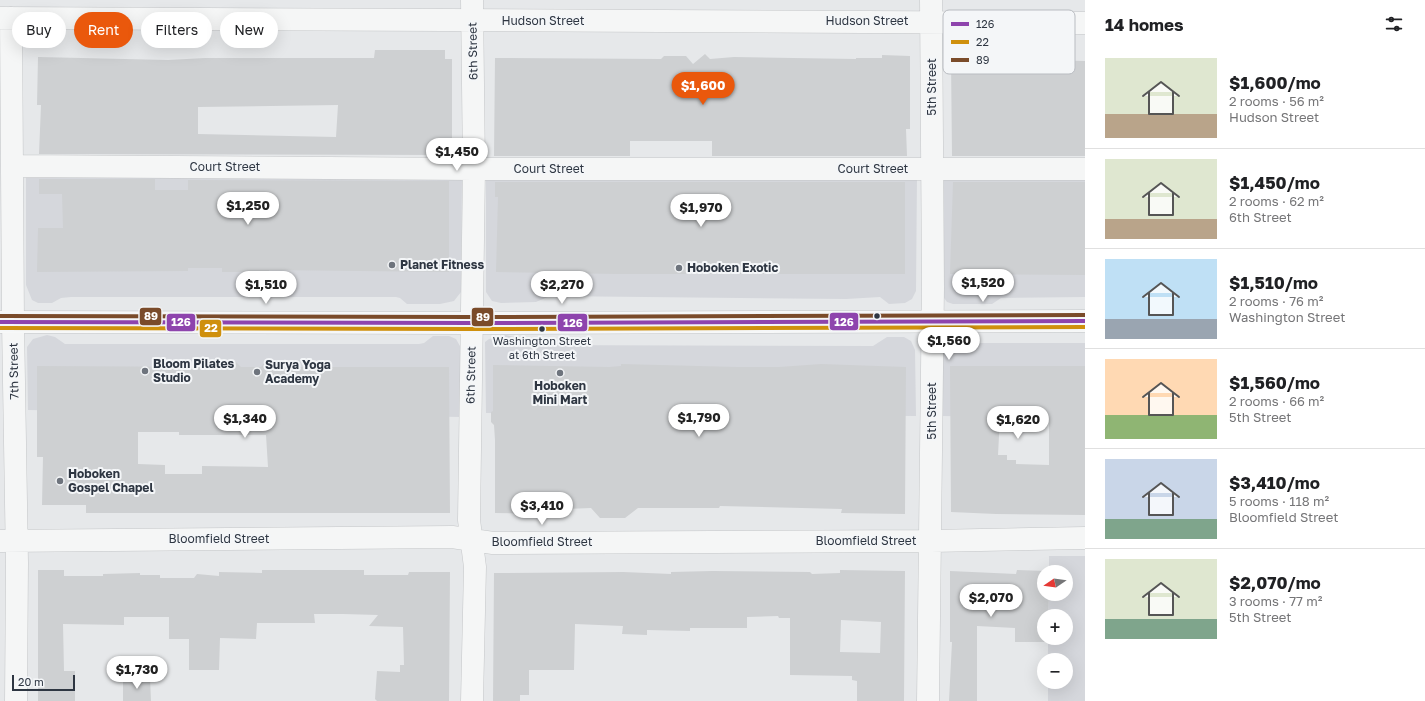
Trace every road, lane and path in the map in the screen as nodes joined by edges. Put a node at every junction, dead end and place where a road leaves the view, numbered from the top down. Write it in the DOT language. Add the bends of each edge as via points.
graph roads {
  1 [pos="931,0"];
  2 [pos="472,10"];
  3 [pos="6,18"];
  4 [pos="932,21"];
  5 [pos="943,21"];
  6 [pos="1075,23"];
  7 [pos="1085,23"];
  8 [pos="12,166"];
  9 [pos="474,169"];
  10 [pos="932,169"];
  11 [pos="1085,169"];
  12 [pos="933,320"];
  13 [pos="1085,320"];
  14 [pos="6,322"];
  15 [pos="472,323"];
  16 [pos="1085,538"];
  17 [pos="472,540"];
  18 [pos="8,541"];
  19 [pos="931,541"];
  20 [pos="16,701"];
  21 [pos="472,701"];
  22 [pos="928,701"];
  1 -- 4 [label="street, 5th Street"];
  2 -- 3 [label="street, Hudson Street"];
  2 -- 4 [label="street, Hudson Street"];
  2 -- 9 [label="street, 6th Street"];
  3 -- 8 [label="street, 7th Street"];
  4 -- 5 [label="street, Hudson Street"];
  4 -- 10 [label="street, 5th Street"];
  6 -- 7 [label="street, Hudson Street"];
  8 -- 9 [label="street, Court Street"];
  8 -- 14 [label="street, 7th Street"];
  9 -- 10 [label="street, Court Street"];
  9 -- 15 [label="street, 6th Street"];
  10 -- 11 [label="street, Court Street"];
  10 -- 12 [label="street, 5th Street"];
  12 -- 13 [label="main road"];
  12 -- 15 [label="main road"];
  12 -- 19 [label="street, 5th Street"];
  14 -- 15 [label="main road"];
  14 -- 18 [label="street, 7th Street"];
  15 -- 17 [label="street, 6th Street" via="469,520"];
  16 -- 19 [label="street, Bloomfield Street"];
  17 -- 18 [label="street, Bloomfield Street" via="444,537"];
  17 -- 19 [label="street, Bloomfield Street" via="493,543"];
  17 -- 21 [label="street, 6th Street" via="475,567"];
  18 -- 20 [label="street, 7th Street"];
  19 -- 22 [label="street, 5th Street"];
}
